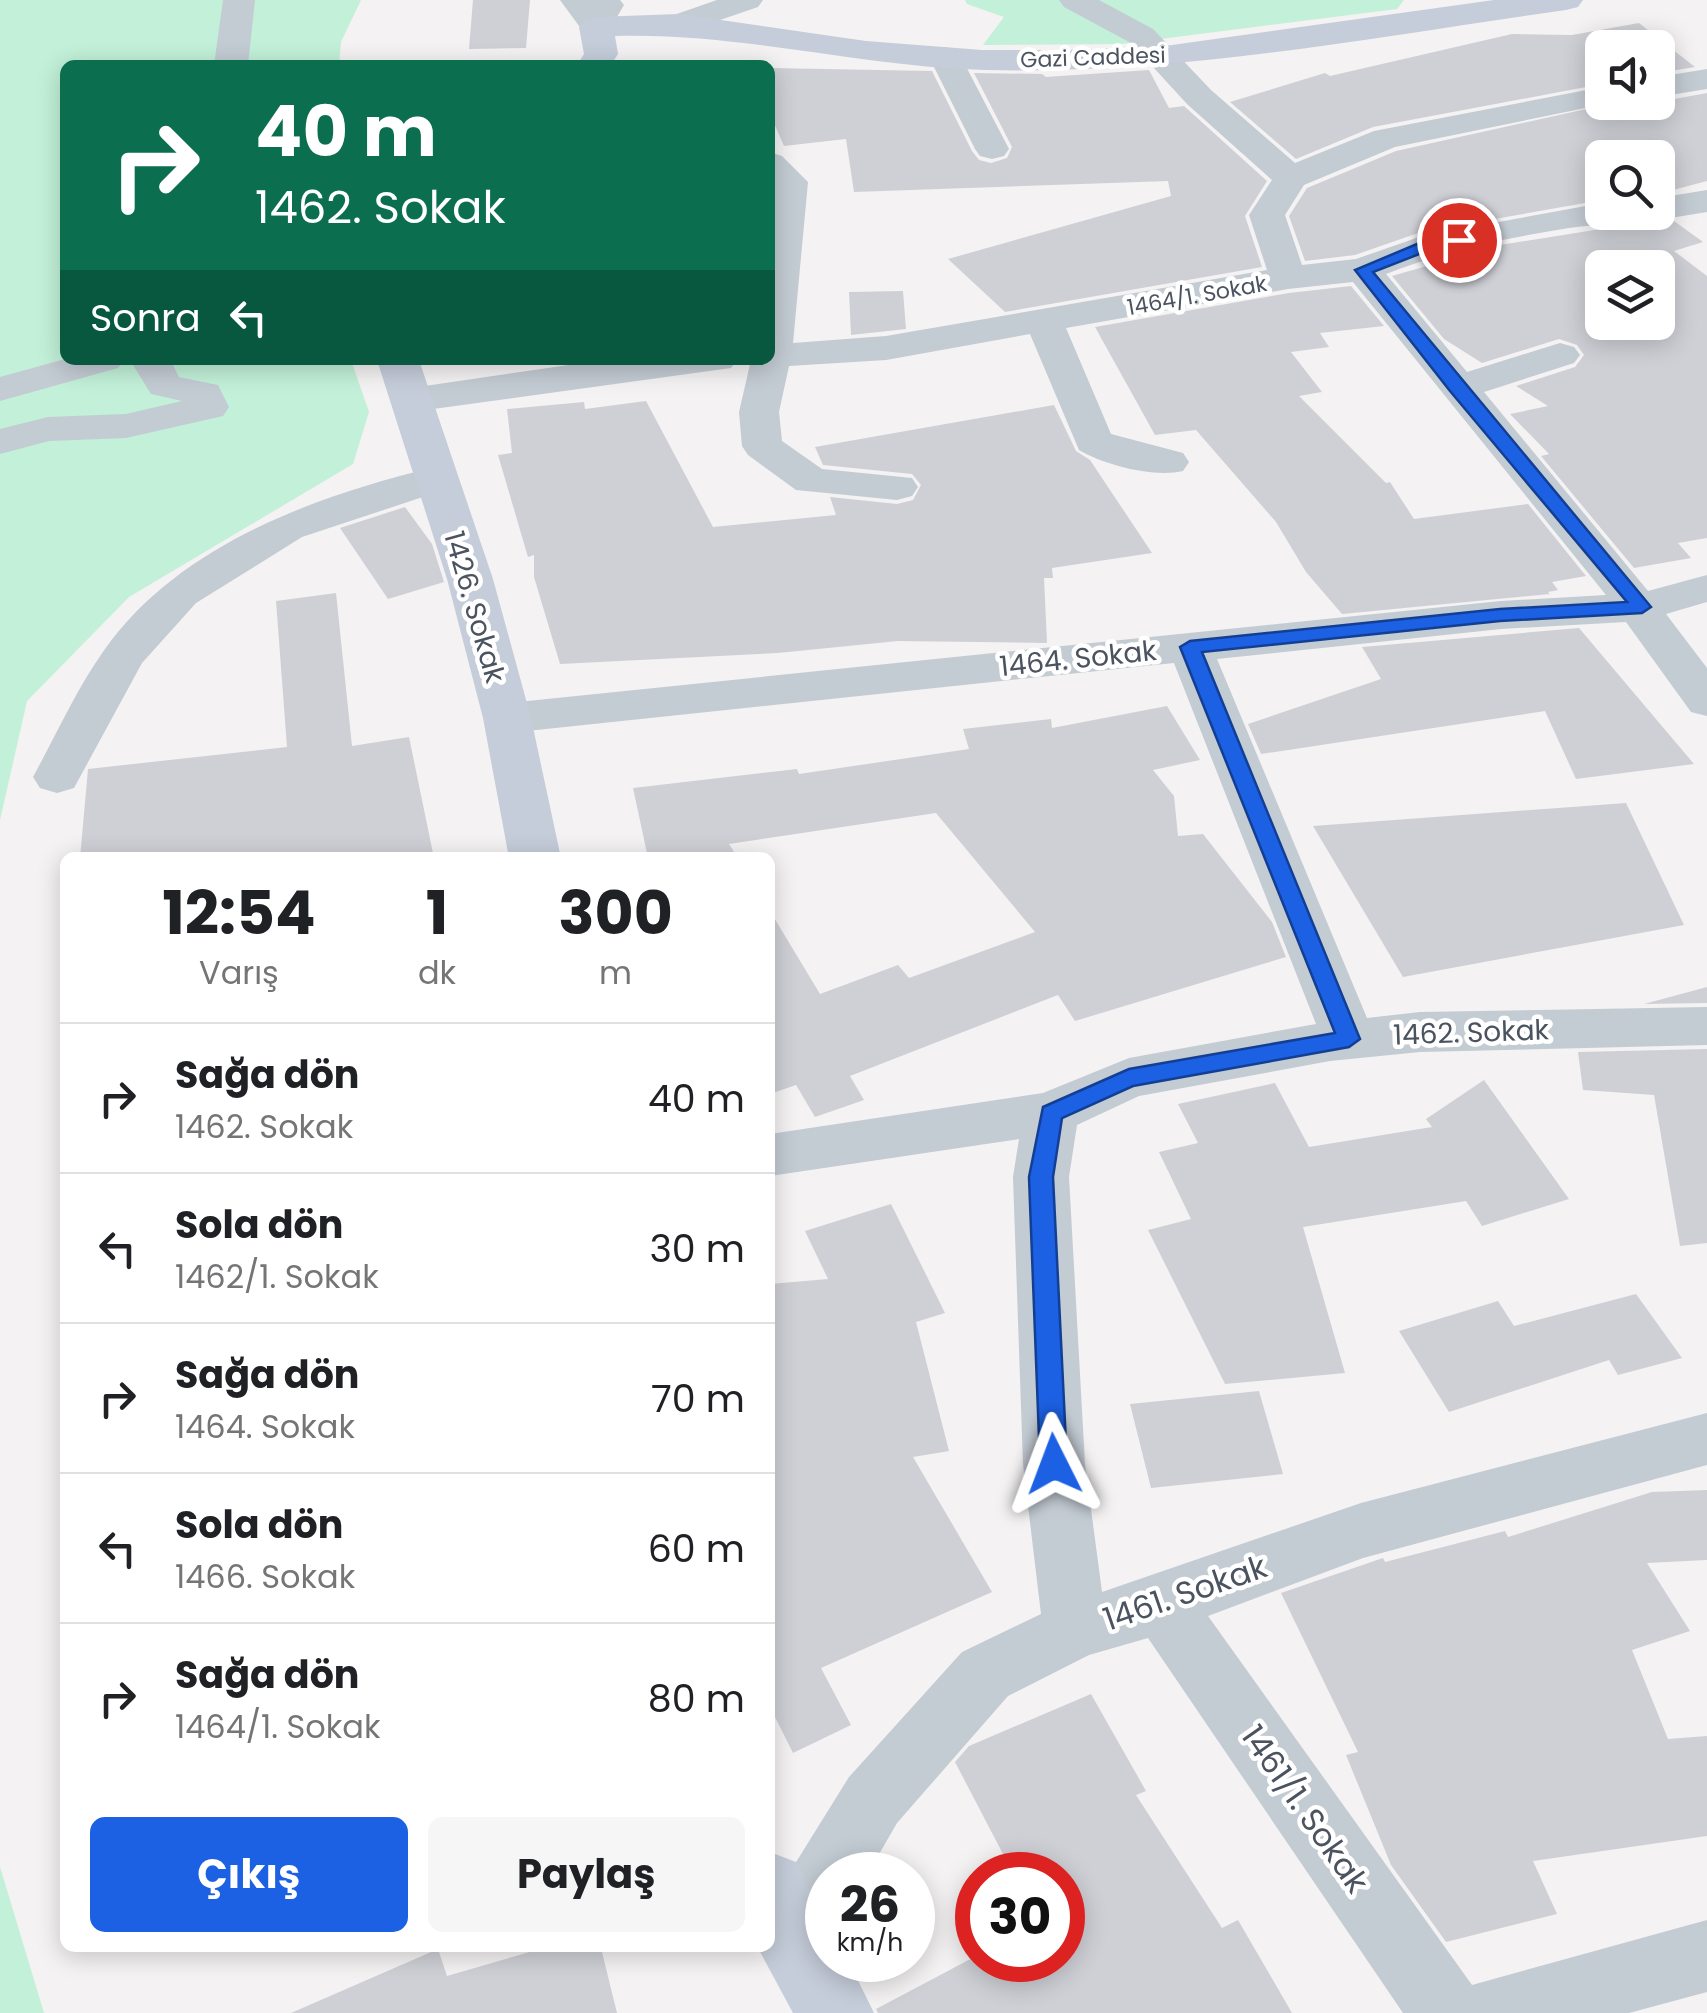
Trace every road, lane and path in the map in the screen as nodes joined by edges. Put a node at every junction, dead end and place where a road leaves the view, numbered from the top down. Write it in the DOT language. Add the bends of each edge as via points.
graph roads {
  1 [pos="239,0"];
  2 [pos="747,0"];
  3 [pos="1075,0"];
  4 [pos="1566,0"];
  5 [pos="592,9"];
  6 [pos="679,24"];
  7 [pos="1165,56"];
  8 [pos="945,57"];
  9 [pos="232,60"];
  10 [pos="597,60"];
  11 [pos="1707,79"];
  12 [pos="1675,84"];
  13 [pos="1585,99"];
  14 [pos="992,148"];
  15 [pos="775,167"];
  16 [pos="1291,178"];
  17 [pos="1707,201"];
  18 [pos="1675,206"];
  19 [pos="1585,215"];
  20 [pos="1363,270"];
  21 [pos="1288,278"];
  22 [pos="775,319"];
  23 [pos="1044,322"];
  24 [pos="1560,355"];
  25 [pos="775,356"];
  26 [pos="86,365"];
  27 [pos="154,365"];
  28 [pos="650,365"];
  29 [pos="769,365"];
  30 [pos="405,380"];
  31 [pos="1456,388"];
  32 [pos="0,389"];
  33 [pos="0,442"];
  34 [pos="1168,462"];
  35 [pos="435,479"];
  36 [pos="897,487"];
  37 [pos="1707,588"];
  38 [pos="1642,607"];
  39 [pos="1190,647"];
  40 [pos="1707,701"];
  41 [pos="507,718"];
  42 [pos="57,778"];
  43 [pos="534,852"];
  44 [pos="1707,1026"];
  45 [pos="1349,1039"];
  46 [pos="1051,1113"];
  47 [pos="775,1154"];
  48 [pos="1707,1438"];
  49 [pos="1162,1604"];
  50 [pos="1075,1630"];
  51 [pos="780,1912"];
  52 [pos="1707,1956"];
  53 [pos="836,2013"];
  54 [pos="1447,2013"];
  55 [pos="1493,2013"];
  1 -- 9 [label="street"];
  2 -- 6 [label="street, Gazi Caddesi"];
  3 -- 7 [label="street" via="1118,20"];
  4 -- 7 [label="street, Gazi Caddesi"];
  5 -- 6 [label="street, Gazi Caddesi"];
  5 -- 10 [label="street"];
  6 -- 8 [label="street, Gazi Caddesi"];
  7 -- 8 [label="street, Gazi Caddesi"];
  7 -- 16 [label="street" via="1200,97"];
  8 -- 14 [label="street"];
  11 -- 12 [label="street"];
  13 -- 16 [label="street" via="1386,138"];
  15 -- 22 [label="street" via="790,182"];
  16 -- 21 [label="street" via="1267,215"];
  17 -- 18 [label="street"];
  19 -- 20 [label="street, 1464/1. Sokak" via="1422,247"];
  20 -- 21 [label="street, 1464/1. Sokak"];
  20 -- 31 [label="street"];
  21 -- 23 [label="street, 1464/1. Sokak"];
  23 -- 25 [label="street, 1464/1. Sokak" via="886,348"];
  23 -- 34 [label="street" via="1093,441"];
  24 -- 31 [label="street"];
  26 -- 32 [label="street"];
  27 -- 33 [label="street" via="165,386 204,393 209,407 126,426 48,429"];
  28 -- 30 [label="street"];
  29 -- 36 [label="street" via="759,412 762,446 811,481"];
  30 -- 35 [label="street, 1426. Sokak"];
  31 -- 38 [label="street"];
  35 -- 41 [label="street, 1426. Sokak"];
  35 -- 42 [label="street" via="287,528 180,593 123,656"];
  37 -- 38 [label="street, 1464. Sokak"];
  38 -- 39 [label="street, 1464. Sokak"];
  38 -- 40 [label="street"];
  39 -- 41 [label="street, 1464. Sokak"];
  39 -- 45 [label="street"];
  41 -- 43 [label="street, 1426. Sokak"];
  44 -- 45 [label="street, 1462. Sokak"];
  45 -- 46 [label="street, 1462. Sokak" via="1129,1078"];
  46 -- 47 [label="street, 1462. Sokak"];
  46 -- 50 [label="street" via="1041,1177 1054,1464"];
  48 -- 49 [label="street, 1461. Sokak" via="1361,1531"];
  49 -- 50 [label="street, 1461. Sokak"];
  49 -- 54 [label="street, 1461/1. Sokak"];
  50 -- 51 [label="street, 1461. Sokak" via="986,1674"];
  51 -- 53 [label="street"];
  52 -- 55 [label="street"];
}
